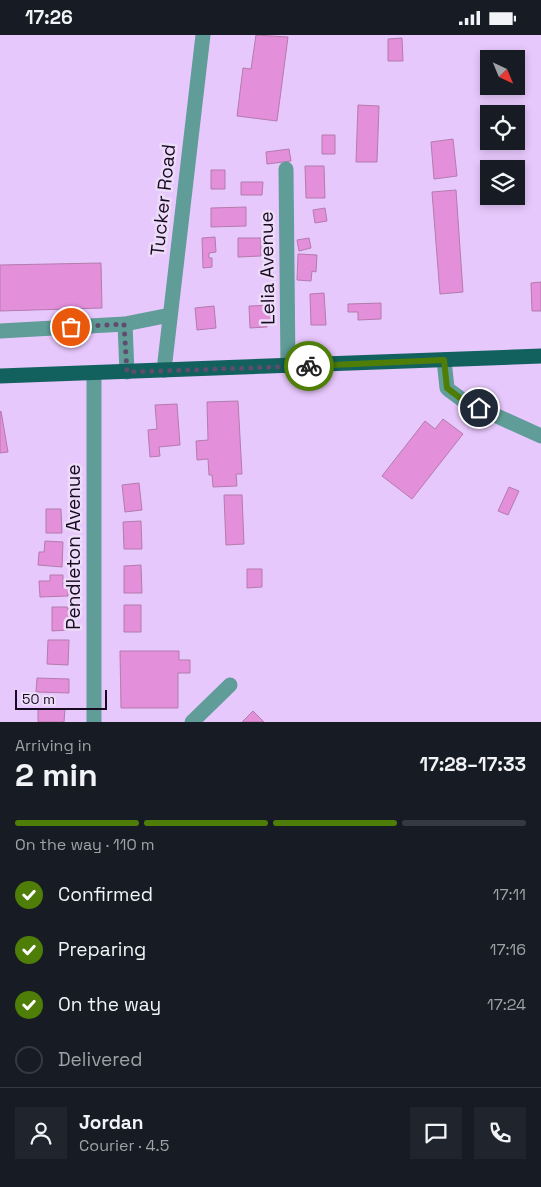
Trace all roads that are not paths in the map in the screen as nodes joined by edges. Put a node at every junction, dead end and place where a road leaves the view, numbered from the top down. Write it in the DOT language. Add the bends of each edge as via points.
graph roads {
  1 [pos="203,35"];
  2 [pos="286,169"];
  3 [pos="170,315"];
  4 [pos="124,324"];
  5 [pos="0,331"];
  6 [pos="541,356"];
  7 [pos="444,360"];
  8 [pos="288,367"];
  9 [pos="164,371"];
  10 [pos="127,372"];
  11 [pos="94,373"];
  12 [pos="0,376"];
  13 [pos="541,436"];
  14 [pos="230,685"];
  15 [pos="94,722"];
  16 [pos="192,722"];
  1 -- 3 [label="street, Tucker Road"];
  2 -- 8 [label="street, Lelia Avenue"];
  3 -- 4 [label="street"];
  3 -- 9 [label="street, Tucker Road"];
  4 -- 5 [label="street"];
  4 -- 10 [label="street"];
  6 -- 7 [label="main road"];
  7 -- 8 [label="main road"];
  7 -- 13 [label="street" via="449,390 464,401"];
  8 -- 9 [label="main road"];
  9 -- 10 [label="main road"];
  10 -- 11 [label="main road"];
  11 -- 12 [label="main road"];
  11 -- 15 [label="street, Pendleton Avenue"];
  14 -- 16 [label="street"];
}
